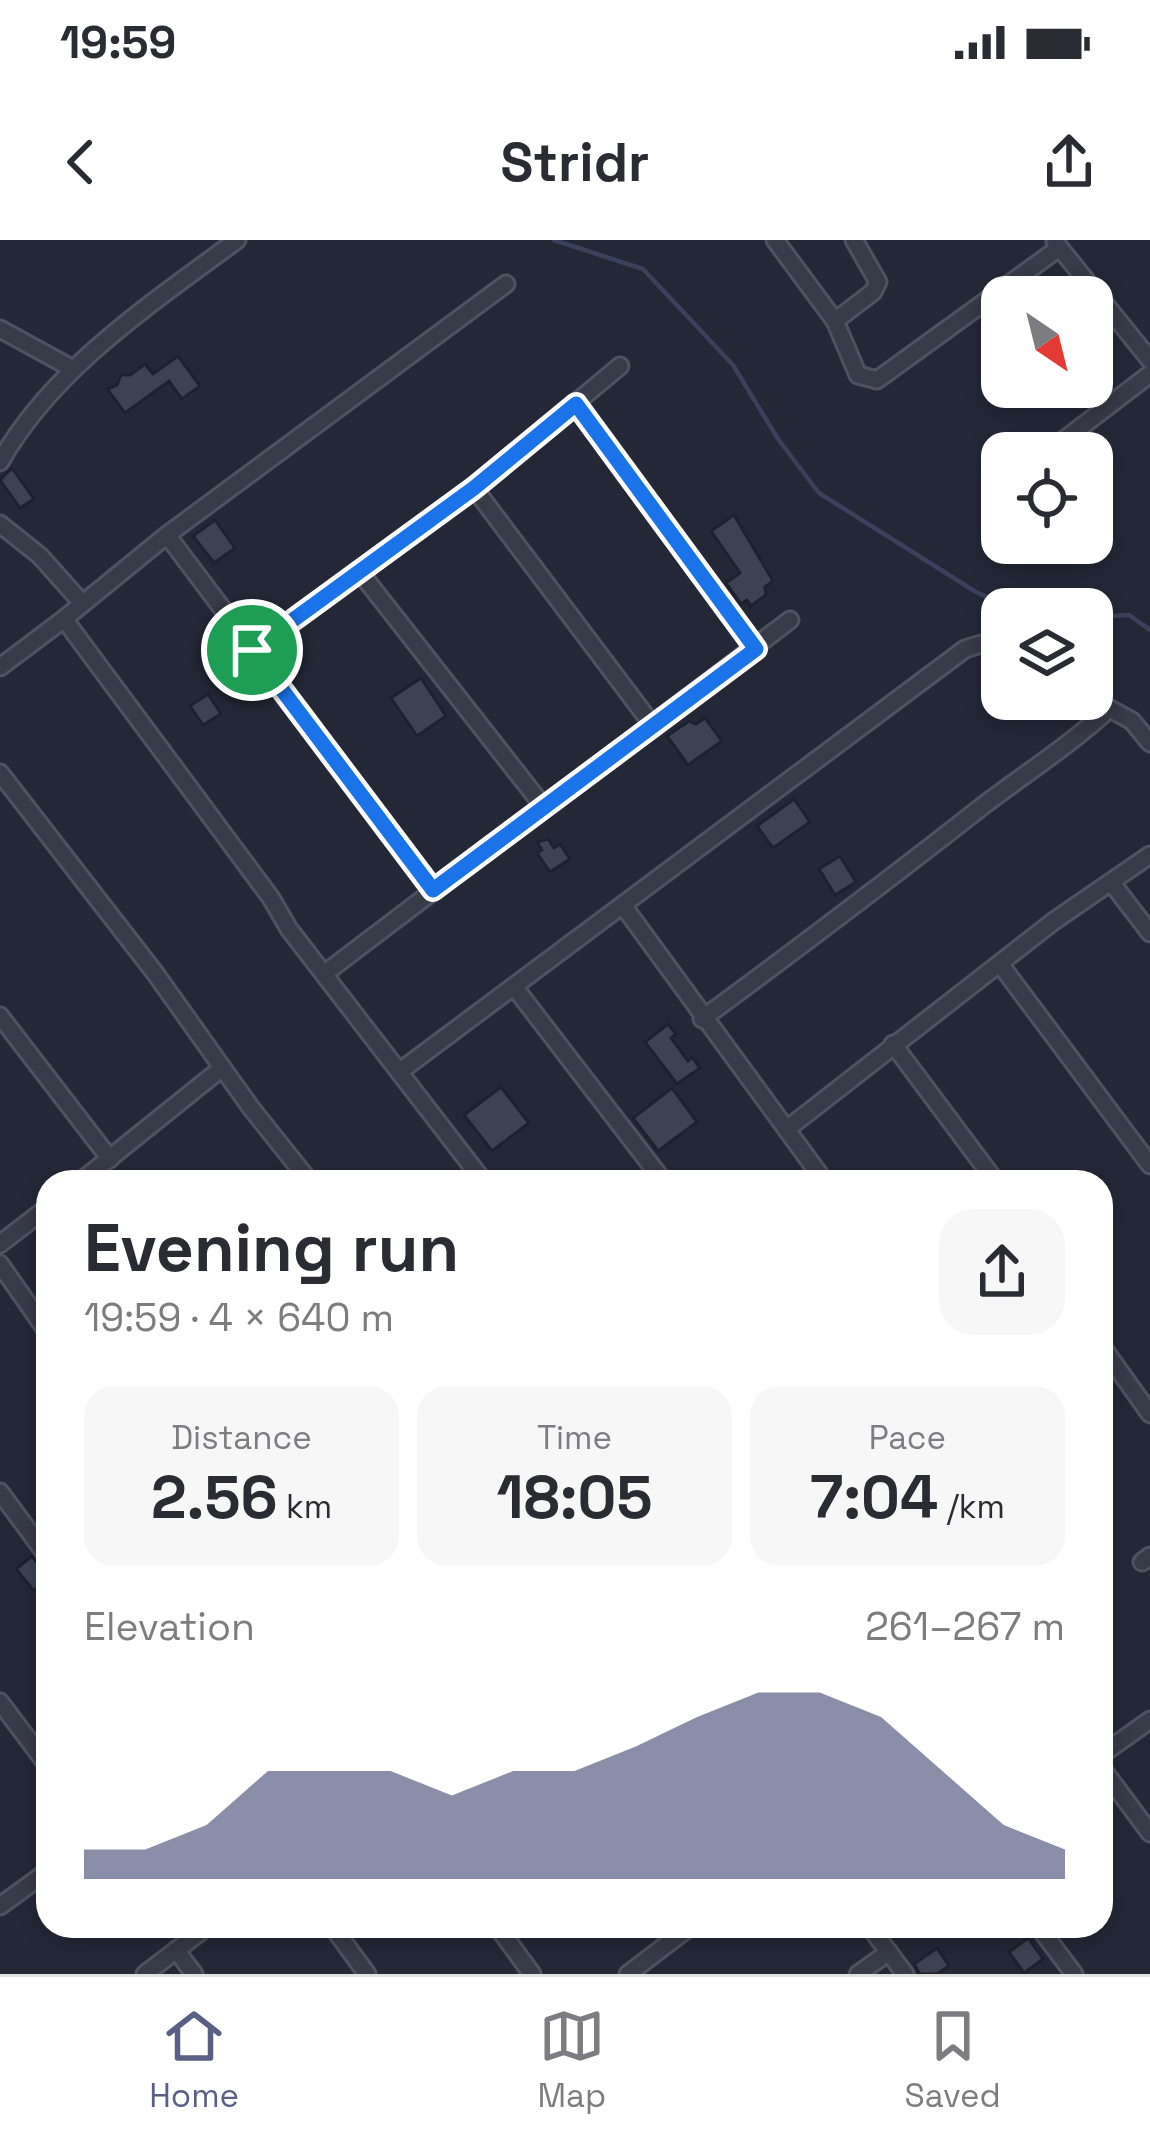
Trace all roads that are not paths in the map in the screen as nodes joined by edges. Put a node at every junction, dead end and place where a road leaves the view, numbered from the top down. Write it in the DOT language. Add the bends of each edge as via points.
graph roads {
  1 [pos="237,240"];
  2 [pos="775,240"];
  3 [pos="854,240"];
  4 [pos="1056,244"];
  5 [pos="506,284"];
  6 [pos="835,321"];
  7 [pos="0,328"];
  8 [pos="1150,360"];
  9 [pos="620,366"];
  10 [pos="74,368"];
  11 [pos="1150,374"];
  12 [pos="576,404"];
  13 [pos="1074,432"];
  14 [pos="0,463"];
  15 [pos="474,488"];
  16 [pos="0,524"];
  17 [pos="167,535"];
  18 [pos="359,571"];
  19 [pos="82,603"];
  20 [pos="64,619"];
  21 [pos="790,620"];
  22 [pos="981,644"];
  23 [pos="756,649"];
  24 [pos="252,650"];
  25 [pos="0,667"];
  26 [pos="1113,711"];
  27 [pos="1097,720"];
  28 [pos="654,727"];
  29 [pos="1150,743"];
  30 [pos="0,773"];
  31 [pos="543,806"];
  32 [pos="1150,855"];
  33 [pos="1111,882"];
  34 [pos="433,890"];
  35 [pos="624,907"];
  36 [pos="1150,933"];
  37 [pos="1000,964"];
  38 [pos="324,974"];
  39 [pos="515,988"];
  40 [pos="0,1016"];
  41 [pos="702,1019"];
  42 [pos="893,1044"];
  43 [pos="222,1068"];
  44 [pos="398,1072"];
  45 [pos="787,1129"];
  46 [pos="110,1159"];
  47 [pos="1150,1165"];
  48 [pos="96,1170"];
  49 [pos="295,1170"];
  50 [pos="475,1170"];
  51 [pos="655,1170"];
  52 [pos="816,1170"];
  53 [pos="987,1170"];
  54 [pos="36,1216"];
  55 [pos="0,1244"];
  56 [pos="0,1264"];
  57 [pos="36,1316"];
  58 [pos="1113,1362"];
  59 [pos="1150,1414"];
  60 [pos="0,1492"];
  61 [pos="36,1541"];
  62 [pos="0,1702"];
  63 [pos="1150,1720"];
  64 [pos="1113,1746"];
  65 [pos="36,1750"];
  66 [pos="1113,1784"];
  67 [pos="1150,1833"];
  68 [pos="36,1880"];
  69 [pos="0,1906"];
  70 [pos="193,1938"];
  71 [pos="341,1938"];
  72 [pos="506,1938"];
  73 [pos="675,1938"];
  74 [pos="878,1938"];
  75 [pos="1048,1938"];
  76 [pos="176,1951"];
  77 [pos="889,1952"];
  78 [pos="145,1974"];
  79 [pos="194,1974"];
  80 [pos="368,1974"];
  81 [pos="532,1974"];
  82 [pos="628,1974"];
  83 [pos="858,1974"];
  84 [pos="905,1974"];
  85 [pos="1074,1974"];
  1 -- 10 [label="street"];
  2 -- 6 [label="street"];
  3 -- 6 [label="street" via="878,282"];
  4 -- 6 [label="street" via="877,380 858,375"];
  4 -- 8 [label="street"];
  5 -- 17 [label="street"];
  7 -- 10 [label="street"];
  9 -- 12 [label="street"];
  10 -- 14 [label="street" via="42,398"];
  11 -- 13 [label="street"];
  12 -- 15 [label="street"];
  12 -- 23 [label="street"];
  15 -- 18 [label="street"];
  15 -- 28 [label="street"];
  16 -- 19 [label="street"];
  17 -- 19 [label="street"];
  17 -- 24 [label="street"];
  18 -- 24 [label="street"];
  18 -- 31 [label="street"];
  19 -- 20 [label="street"];
  20 -- 25 [label="street"];
  20 -- 38 [label="street"];
  21 -- 23 [label="street"];
  22 -- 35 [label="street"];
  23 -- 28 [label="street"];
  24 -- 34 [label="street"];
  26 -- 29 [label="street"];
  27 -- 41 [label="street"];
  28 -- 31 [label="street"];
  30 -- 43 [label="street"];
  31 -- 34 [label="street"];
  32 -- 33 [label="street"];
  33 -- 36 [label="street"];
  33 -- 37 [label="street"];
  34 -- 38 [label="street"];
  35 -- 39 [label="street"];
  35 -- 41 [label="street"];
  37 -- 42 [label="street"];
  37 -- 47 [label="street"];
  38 -- 44 [label="street"];
  39 -- 44 [label="street"];
  39 -- 51 [label="street"];
  40 -- 46 [label="street"];
  41 -- 45 [label="street"];
  42 -- 45 [label="street"];
  42 -- 53 [label="street"];
  43 -- 46 [label="street"];
  43 -- 49 [label="street"];
  44 -- 50 [label="street"];
  45 -- 52 [label="street"];
  46 -- 48 [label="street"];
  54 -- 55 [label="street"];
  56 -- 57 [label="street"];
  58 -- 59 [label="street"];
  60 -- 61 [label="street"];
  62 -- 65 [label="street"];
  63 -- 64 [label="street"];
  66 -- 67 [label="street"];
  68 -- 69 [label="street"];
  70 -- 76 [label="street"];
  71 -- 80 [label="street"];
  72 -- 81 [label="street"];
  73 -- 82 [label="street"];
  74 -- 77 [label="street"];
  75 -- 85 [label="street"];
  76 -- 78 [label="street"];
  76 -- 79 [label="street"];
  77 -- 83 [label="street"];
  77 -- 84 [label="street"];
}
